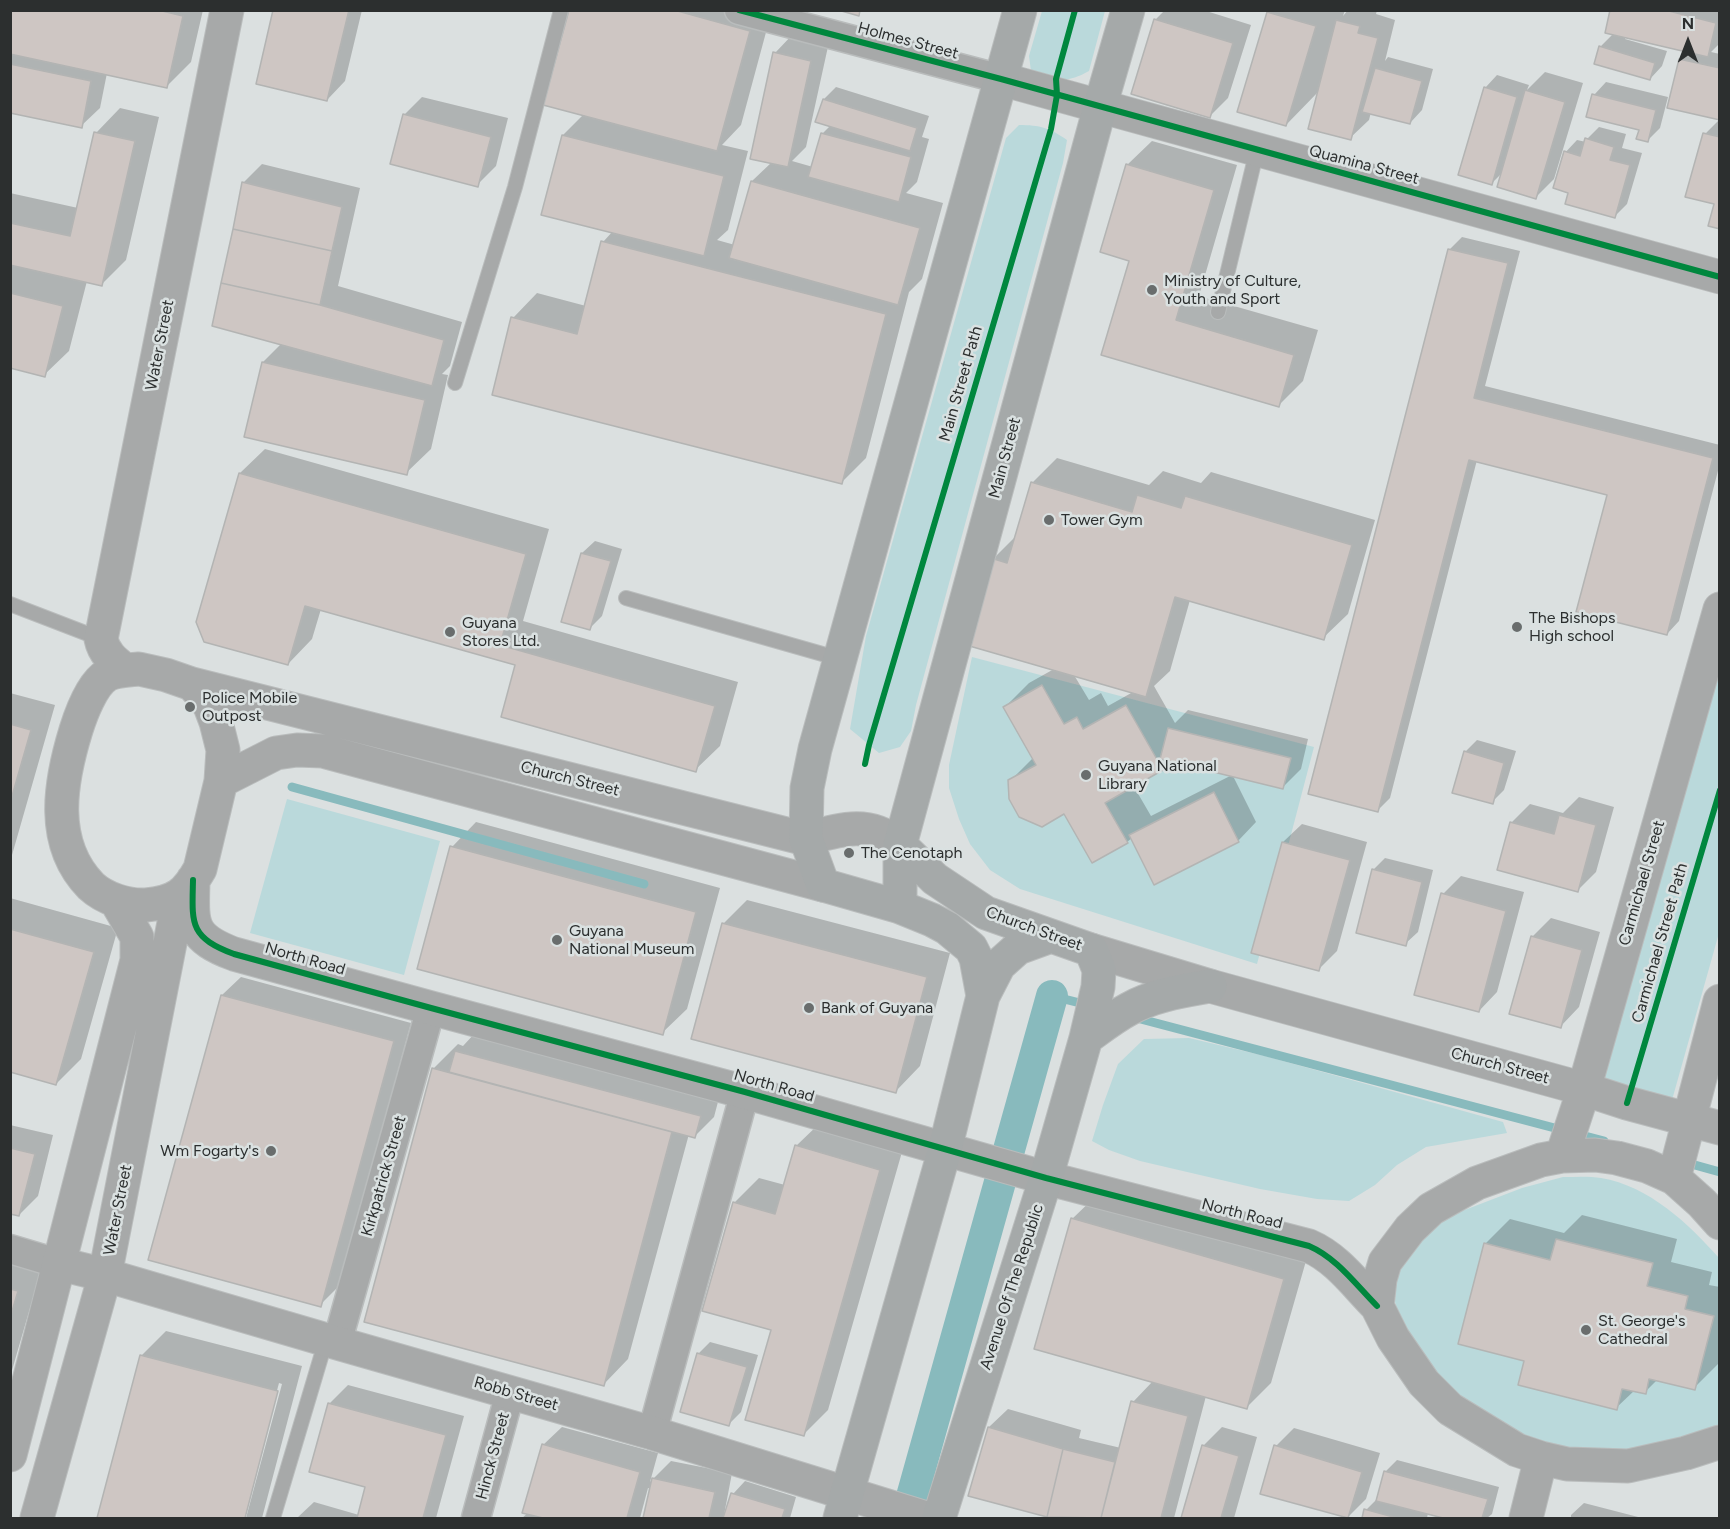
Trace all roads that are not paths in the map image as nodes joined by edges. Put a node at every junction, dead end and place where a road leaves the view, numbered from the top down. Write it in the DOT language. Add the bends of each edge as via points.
graph roads {
  1 [pos="227,10"];
  2 [pos="561,10"];
  3 [pos="739,10"];
  4 [pos="1020,10"];
  5 [pos="1128,10"];
  6 [pos="769,15"];
  7 [pos="1001,80"];
  8 [pos="1100,107"];
  9 [pos="1257,150"];
  10 [pos="1719,277"];
  11 [pos="1218,312"];
  12 [pos="455,383"];
  13 [pos="626,598"];
  14 [pos="10,604"];
  15 [pos="1719,609"];
  16 [pos="101,639"];
  17 [pos="840,659"];
  18 [pos="125,670"];
  19 [pos="192,684"];
  20 [pos="221,781"];
  21 [pos="806,839"];
  22 [pos="900,844"];
  23 [pos="823,885"];
  24 [pos="186,888"];
  25 [pos="116,901"];
  26 [pos="900,907"];
  27 [pos="1051,936"];
  28 [pos="1091,950"];
  29 [pos="1210,986"];
  30 [pos="983,996"];
  31 [pos="1719,1002"];
  32 [pos="431,1008"];
  33 [pos="1086,1038"];
  34 [pos="1584,1089"];
  35 [pos="745,1092"];
  36 [pos="1567,1141"];
  37 [pos="1688,1149"];
  38 [pos="951,1151"];
  39 [pos="1037,1175"];
  40 [pos="1719,1223"];
  41 [pos="10,1249"];
  42 [pos="60,1264"];
  43 [pos="105,1275"];
  44 [pos="1377,1306"];
  45 [pos="331,1342"];
  46 [pos="510,1393"];
  47 [pos="652,1433"];
  48 [pos="1719,1442"];
  49 [pos="10,1455"];
  50 [pos="1541,1458"];
  51 [pos="853,1505"];
  52 [pos="926,1517"];
  53 [pos="38,1518"];
  54 [pos="273,1518"];
  55 [pos="476,1518"];
  56 [pos="1526,1518"];
  1 -- 16 [label="street, Water Street"];
  2 -- 12 [label="lane" via="515,188"];
  3 -- 6 [label="street, Holmes Street"];
  4 -- 7 [label="main road"];
  5 -- 8 [label="main road, Main Street"];
  6 -- 7 [label="street, Holmes Street"];
  7 -- 8 [label="street, Quamina Street"];
  7 -- 17 [label="main road"];
  8 -- 9 [label="street, Quamina Street"];
  8 -- 22 [label="main road, Main Street"];
  9 -- 10 [label="street, Quamina Street"];
  9 -- 11 [label="lane"];
  13 -- 17 [label="lane"];
  14 -- 16 [label="lane"];
  15 -- 34 [label="street, Carmichael Street"];
  16 -- 18 [label="street" via="111,659"];
  17 -- 21 [label="main road" via="807,788"];
  18 -- 19 [label="street" via="139,669"];
  18 -- 25 [label="street" via="101,680 82,710 63,780 61,810 64,839 73,862 95,890"];
  19 -- 20 [label="street" via="210,706 216,722 223,750"];
  19 -- 21 [label="street, Church Street"];
  20 -- 23 [label="street" via="276,753 323,751"];
  20 -- 24 [label="street" via="200,869"];
  21 -- 22 [label="street, Church Street" via="855,828 874,830"];
  21 -- 23 [label="main road"];
  22 -- 26 [label="main road, Main Street"];
  22 -- 27 [label="main road, Church Street" via="934,879 986,913"];
  23 -- 26 [label="main road"];
  24 -- 25 [label="street" via="158,904"];
  24 -- 32 [label="street, North Road" via="194,923 214,946"];
  24 -- 43 [label="street, Water Street"];
  25 -- 42 [label="street" via="137,937 137,960"];
  26 -- 30 [label="main road" via="947,928 970,948 976,958"];
  27 -- 28 [label="main road, Church Street"];
  27 -- 30 [label="main road" via="1018,948 999,965"];
  28 -- 29 [label="street, Church Street"];
  28 -- 33 [label="main road, Avenue Of The Republic" via="1099,979"];
  29 -- 33 [label="main road" via="1147,1000"];
  29 -- 34 [label="street, Church Street"];
  30 -- 38 [label="main road"];
  31 -- 37 [label="street"];
  32 -- 35 [label="street, North Road"];
  32 -- 45 [label="street, Kirkpatrick Street"];
  33 -- 39 [label="main road, Avenue Of The Republic"];
  34 -- 36 [label="street, Carmichael Street"];
  34 -- 37 [label="street, Church Street"];
  35 -- 38 [label="street, North Road"];
  35 -- 47 [label="street"];
  36 -- 37 [label="street" via="1587,1155 1647,1166"];
  36 -- 44 [label="street" via="1541,1160 1477,1184 1431,1209 1385,1262"];
  37 -- 40 [label="street" via="1702,1203"];
  38 -- 39 [label="street, North Road"];
  38 -- 51 [label="main road"];
  39 -- 44 [label="street, North Road" via="1322,1251"];
  39 -- 52 [label="main road, Avenue Of The Republic"];
  41 -- 42 [label="street"];
  42 -- 43 [label="street, Robb Street"];
  42 -- 49 [label="street"];
  43 -- 45 [label="street, Robb Street"];
  43 -- 53 [label="street, Water Street"];
  44 -- 50 [label="street, North Road" via="1393,1338 1424,1383 1450,1409 1517,1450"];
  45 -- 46 [label="street, Robb Street"];
  45 -- 54 [label="lane"];
  46 -- 47 [label="street, Robb Street"];
  46 -- 55 [label="street, Hinck Street"];
  47 -- 51 [label="street, Robb Street"];
  48 -- 50 [label="street, North Road" via="1628,1466 1567,1464"];
  50 -- 56 [label="street"];
  51 -- 52 [label="street, Robb Street"];
}
